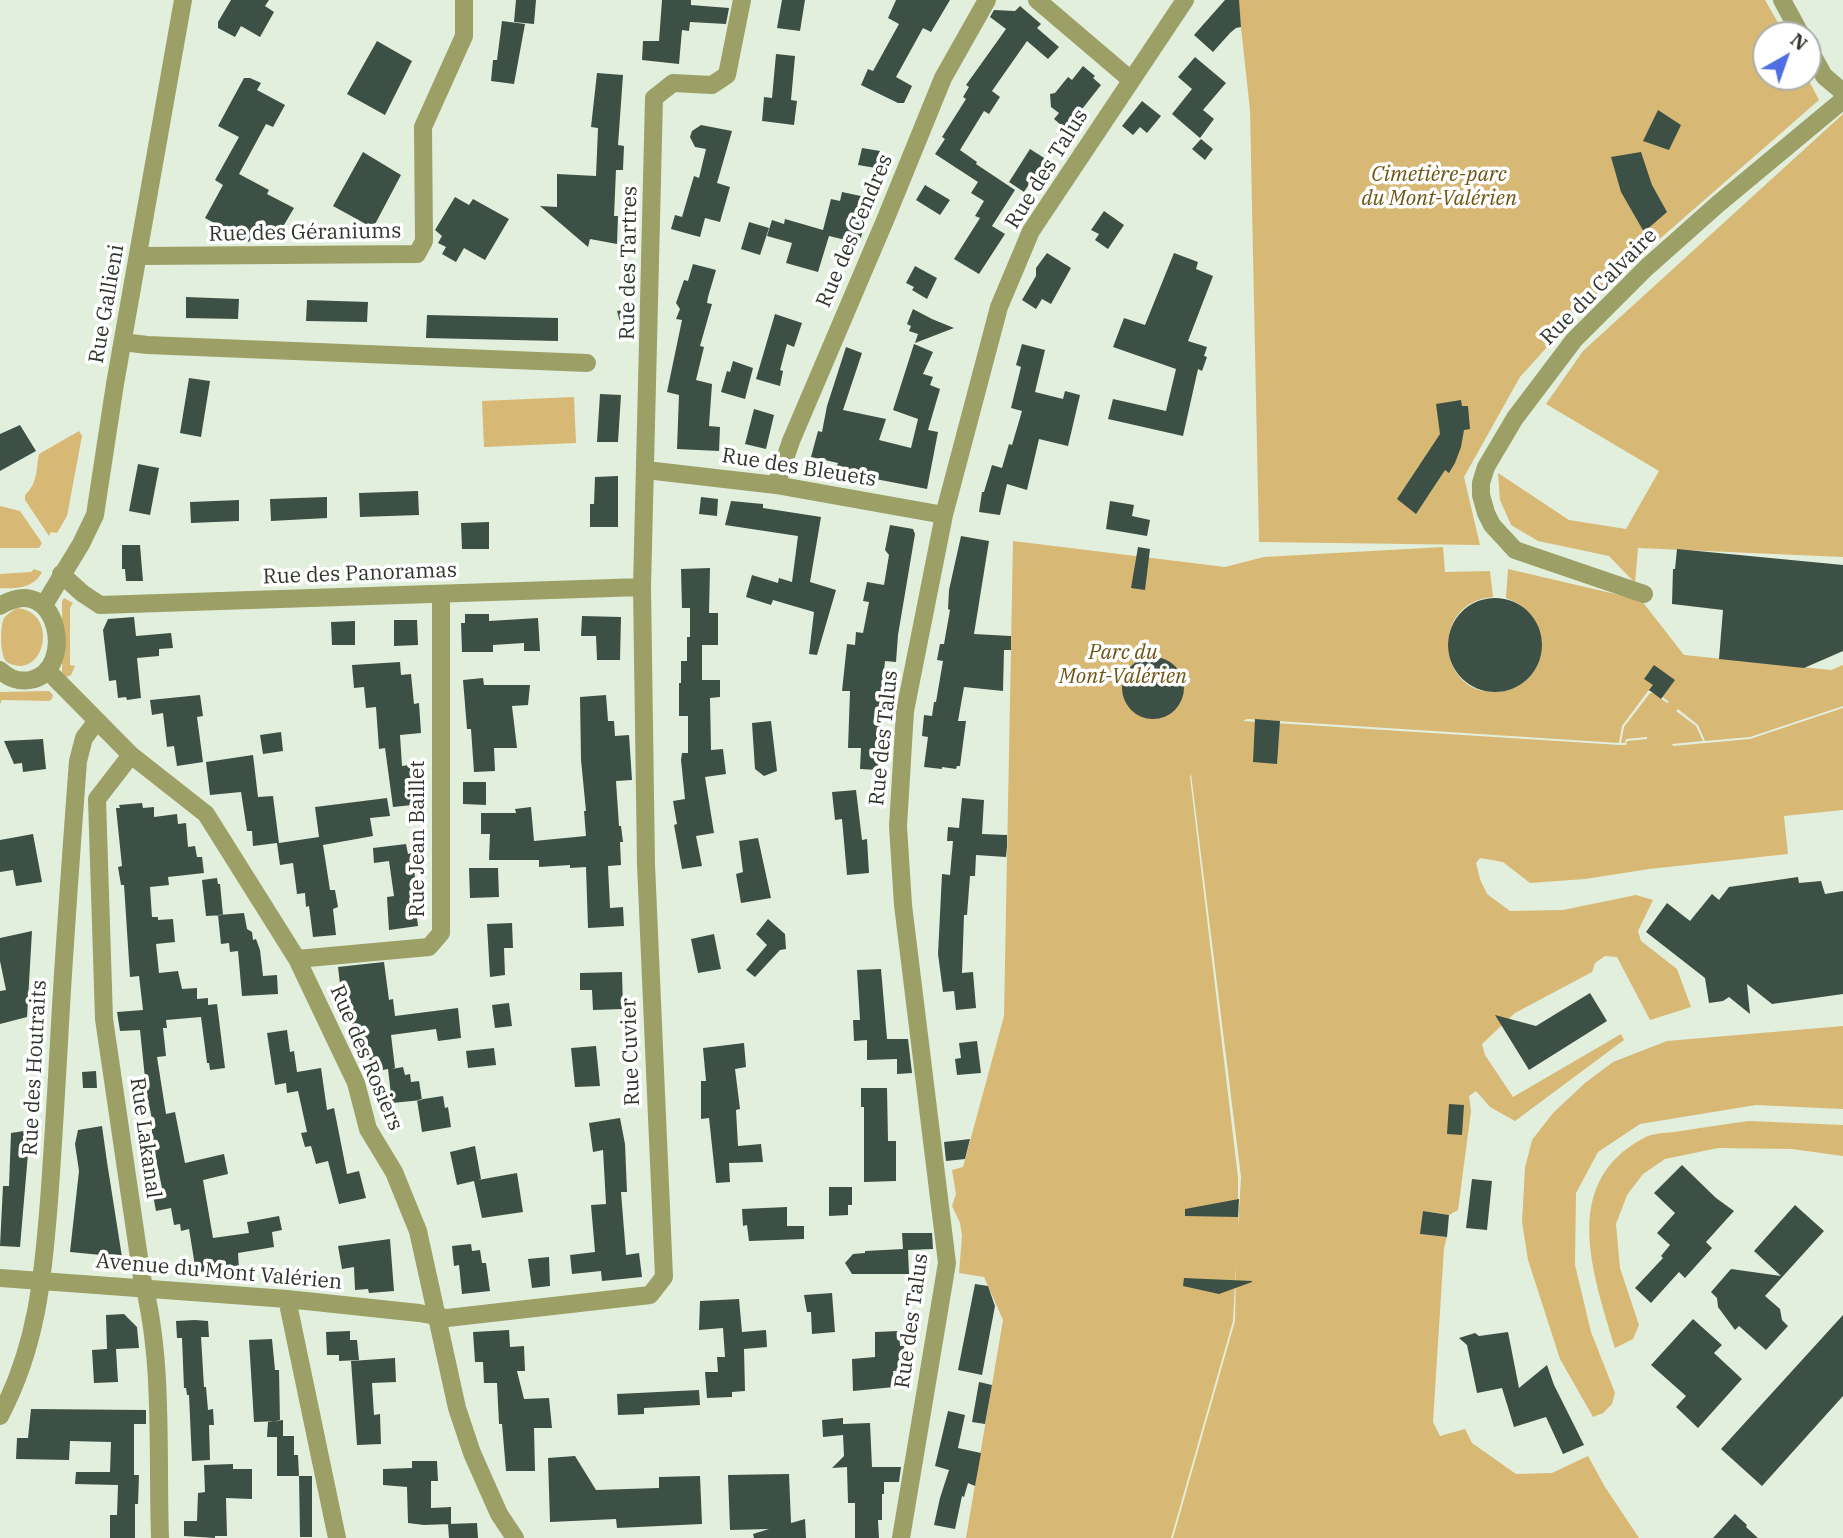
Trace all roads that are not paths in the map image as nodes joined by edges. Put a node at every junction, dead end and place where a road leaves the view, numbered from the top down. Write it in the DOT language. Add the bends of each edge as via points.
graph roads {
  1 [pos="183,0"];
  2 [pos="464,0"];
  3 [pos="742,0"];
  4 [pos="987,0"];
  5 [pos="1037,0"];
  6 [pos="1185,0"];
  7 [pos="1782,0"];
  8 [pos="1793,21"];
  9 [pos="1822,72"];
  10 [pos="1131,80"];
  11 [pos="1843,92"];
  12 [pos="1843,100"];
  13 [pos="139,256"];
  14 [pos="123,342"];
  15 [pos="587,363"];
  16 [pos="646,470"];
  17 [pos="776,485"];
  18 [pos="944,515"];
  19 [pos="61,574"];
  20 [pos="642,587"];
  21 [pos="440,594"];
  22 [pos="1644,594"];
  23 [pos="0,605"];
  24 [pos="44,605"];
  25 [pos="47,670"];
  26 [pos="1,673"];
  27 [pos="96,722"];
  28 [pos="131,755"];
  29 [pos="297,959"];
  30 [pos="0,1278"];
  31 [pos="43,1282"];
  32 [pos="144,1288"];
  33 [pos="287,1300"];
  34 [pos="435,1315"];
  35 [pos="0,1416"];
  36 [pos="160,1538"];
  37 [pos="337,1538"];
  38 [pos="516,1538"];
  39 [pos="901,1538"];
  1 -- 13 [label="street, Rue Gallieni"];
  2 -- 13 [label="street, Rue des Géraniums" via="464,36 424,127 424,242 417,254"];
  3 -- 16 [label="street, Rue des Tartres" via="727,75 712,85 673,83 654,98"];
  4 -- 17 [label="street, Rue des Cendres" via="943,78"];
  5 -- 10 [label="street"];
  6 -- 10 [label="street, Rue des Talus"];
  7 -- 8 [label="street"];
  9 -- 11 [label="street"];
  10 -- 18 [label="street, Rue des Talus" via="1031,231 999,307"];
  12 -- 22 [label="street, Rue du Calvaire" via="1646,268 1574,340 1496,449 1481,483 1480,495 1492,525 1515,550"];
  13 -- 14 [label="street, Rue Gallieni"];
  14 -- 15 [label="street"];
  14 -- 19 [label="street, Rue Gallieni" via="95,516"];
  16 -- 17 [label="street, Rue des Bleuets"];
  16 -- 20 [label="street, Rue des Tartres"];
  17 -- 18 [label="street, Rue des Bleuets"];
  18 -- 39 [label="street, Rue des Talus" via="905,711 898,826 903,905 947,1264"];
  19 -- 21 [label="street, Rue des Panoramas" via="100,605"];
  19 -- 24 [label="street, Rue Gallieni"];
  20 -- 21 [label="street, Rue des Panoramas"];
  20 -- 34 [label="street, Rue Cuvier" via="646,864 664,1277 650,1295 447,1318"];
  21 -- 29 [label="street, Rue Jean Baillet" via="440,933 429,947"];
  23 -- 24 [label="street" via="32,598"];
  24 -- 25 [label="street" via="56,635"];
  25 -- 26 [label="street" via="35,680 22,681"];
  25 -- 27 [label="street, Rue des Rosiers"];
  27 -- 28 [label="street, Rue des Rosiers"];
  27 -- 31 [label="street, Rue des Houtraits" via="84,738 78,761"];
  28 -- 29 [label="street, Rue des Rosiers" via="206,814"];
  28 -- 32 [label="street, Rue Lakanal" via="97,799 104,1019"];
  29 -- 34 [label="street, Rue des Rosiers" via="356,1083 368,1129 394,1172 418,1231"];
  30 -- 31 [label="street, Avenue du Mont Valérien"];
  31 -- 32 [label="street, Avenue du Mont Valérien"];
  31 -- 35 [label="street, Rue des Houtraits" via="30,1344"];
  32 -- 33 [label="street, Avenue du Mont Valérien"];
  32 -- 36 [label="street, Rue Lakanal" via="155,1353"];
  33 -- 34 [label="street, Avenue du Mont Valérien"];
  33 -- 37 [label="street"];
  34 -- 38 [label="street, Rue des Rosiers" via="472,1453 499,1514"];
}
